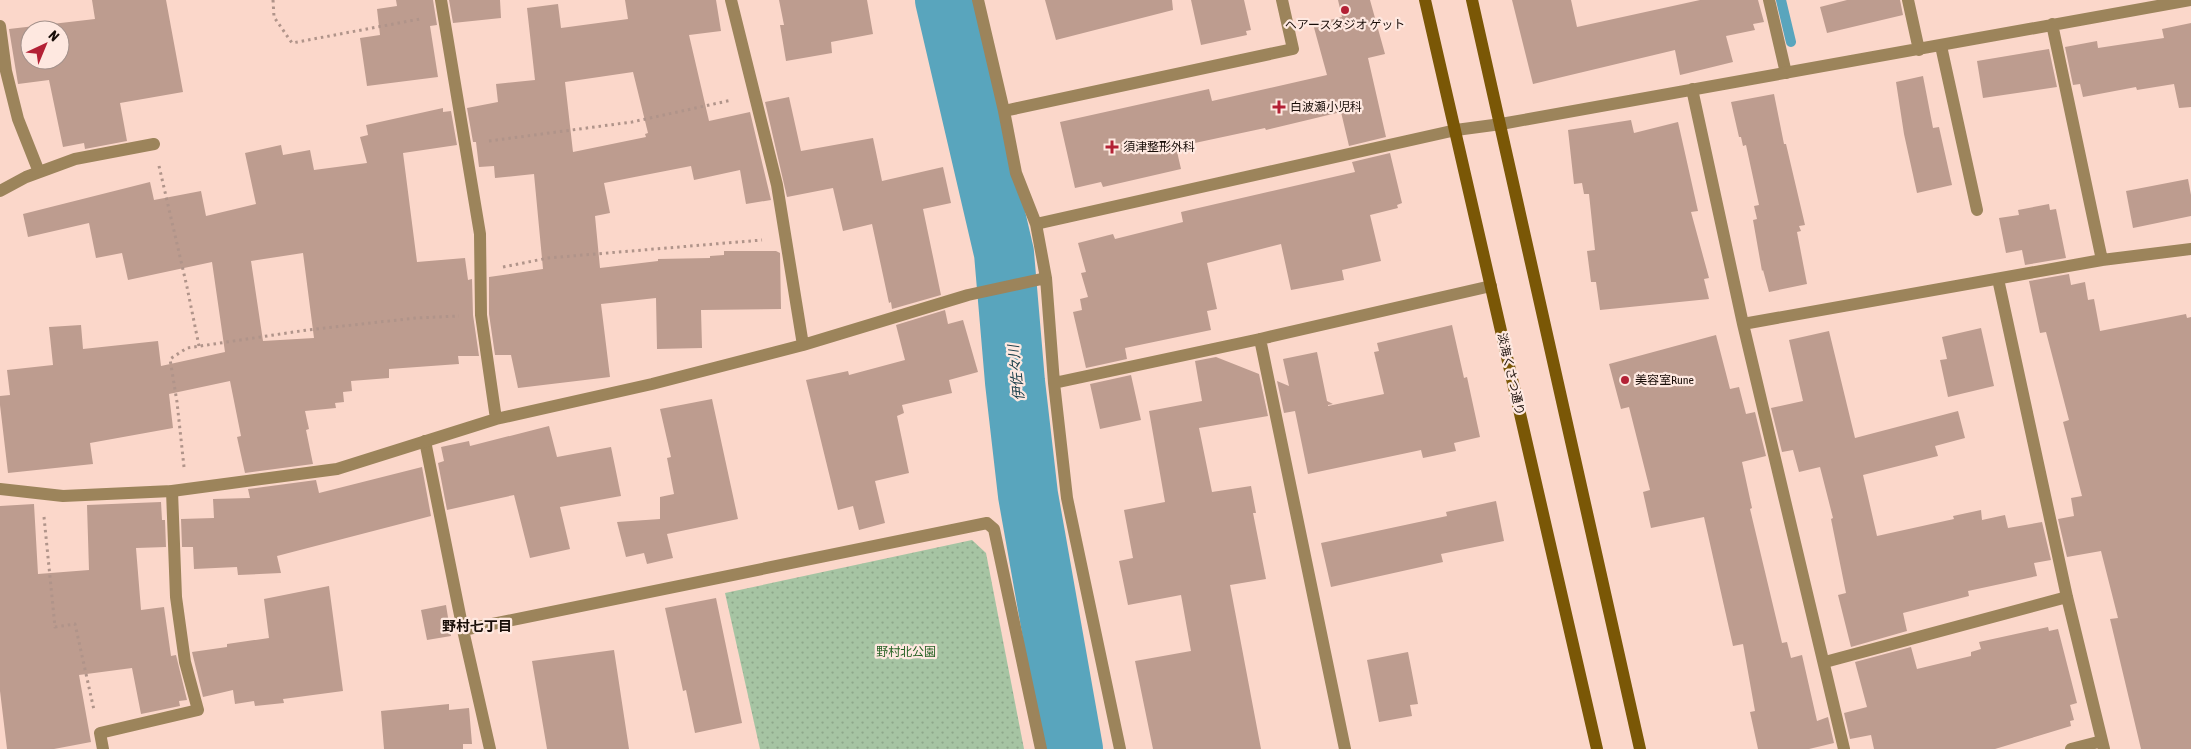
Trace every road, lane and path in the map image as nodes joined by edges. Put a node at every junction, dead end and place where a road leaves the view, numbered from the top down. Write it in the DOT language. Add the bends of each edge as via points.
graph roads {
  1 [pos="273,0"];
  2 [pos="441,0"];
  3 [pos="731,0"];
  4 [pos="978,0"];
  5 [pos="1282,0"];
  6 [pos="1425,0"];
  7 [pos="1472,0"];
  8 [pos="1769,0"];
  9 [pos="1908,0"];
  10 [pos="2191,0"];
  11 [pos="443,15"];
  12 [pos="2052,24"];
  13 [pos="0,26"];
  14 [pos="1941,46"];
  15 [pos="1919,50"];
  16 [pos="1786,73"];
  17 [pos="1692,89"];
  18 [pos="755,95"];
  19 [pos="1004,111"];
  20 [pos="1501,124"];
  21 [pos="1456,130"];
  22 [pos="154,144"];
  23 [pos="466,144"];
  24 [pos="39,172"];
  25 [pos="0,191"];
  26 [pos="1977,210"];
  27 [pos="1036,224"];
  28 [pos="786,238"];
  29 [pos="2191,248"];
  30 [pos="2102,260"];
  31 [pos="480,271"];
  32 [pos="1046,278"];
  33 [pos="1998,279"];
  34 [pos="1491,286"];
  35 [pos="481,315"];
  36 [pos="1743,324"];
  37 [pos="1260,339"];
  38 [pos="803,345"];
  39 [pos="198,346"];
  40 [pos="1054,383"];
  41 [pos="496,419"];
  42 [pos="425,441"];
  43 [pos="0,489"];
  44 [pos="186,490"];
  45 [pos="172,491"];
  46 [pos="42,493"];
  47 [pos="2067,597"];
  48 [pos="463,630"];
  49 [pos="1825,662"];
  50 [pos="100,733"];
  51 [pos="2103,745"];
  52 [pos="102,749"];
  53 [pos="490,749"];
  54 [pos="1040,749"];
  55 [pos="1120,749"];
  56 [pos="1345,749"];
  57 [pos="1597,749"];
  58 [pos="1640,749"];
  59 [pos="1844,749"];
  60 [pos="2071,749"];
  1 -- 11 [label="path" via="274,17 292,43"];
  2 -- 11 [label="street"];
  3 -- 18 [label="street"];
  4 -- 19 [label="street"];
  5 -- 19 [label="street" via="1293,49"];
  6 -- 21 [label="street, 淡海くさつ通り"];
  7 -- 20 [label="street"];
  8 -- 16 [label="street"];
  9 -- 15 [label="street"];
  10 -- 12 [label="street"];
  11 -- 23 [label="street"];
  12 -- 14 [label="street"];
  12 -- 30 [label="street"];
  13 -- 24 [label="street" via="6,71 18,119"];
  14 -- 15 [label="street"];
  14 -- 26 [label="street"];
  15 -- 16 [label="street"];
  16 -- 17 [label="street"];
  17 -- 20 [label="street"];
  17 -- 36 [label="street"];
  18 -- 23 [label="path" via="632,122"];
  18 -- 28 [label="street"];
  19 -- 27 [label="street" via="1016,173"];
  20 -- 21 [label="street"];
  20 -- 58 [label="street"];
  21 -- 27 [label="street"];
  21 -- 34 [label="street, 淡海くさつ通り"];
  22 -- 24 [label="street" via="75,158"];
  22 -- 39 [label="path"];
  23 -- 31 [label="street" via="480,234"];
  24 -- 25 [label="street"];
  27 -- 32 [label="street"];
  28 -- 31 [label="path" via="548,258"];
  28 -- 38 [label="street"];
  29 -- 30 [label="street"];
  30 -- 33 [label="street"];
  31 -- 35 [label="street"];
  32 -- 38 [label="street" via="968,295"];
  32 -- 40 [label="street"];
  33 -- 36 [label="street"];
  33 -- 47 [label="street"];
  34 -- 37 [label="street"];
  34 -- 57 [label="street, 淡海くさつ通り"];
  35 -- 39 [label="path" via="317,328"];
  35 -- 41 [label="street"];
  36 -- 49 [label="street"];
  37 -- 40 [label="street"];
  37 -- 56 [label="street"];
  38 -- 41 [label="street" via="652,384"];
  39 -- 44 [label="path" via="187,348 170,359"];
  40 -- 55 [label="street" via="1067,498"];
  41 -- 42 [label="street"];
  42 -- 44 [label="street" via="337,469"];
  42 -- 48 [label="street"];
  43 -- 46 [label="street"];
  44 -- 45 [label="street"];
  45 -- 46 [label="street" via="63,496"];
  45 -- 50 [label="street" via="176,597 186,662 198,710"];
  46 -- 50 [label="path" via="55,627 75,624"];
  47 -- 49 [label="street"];
  47 -- 51 [label="street"];
  48 -- 53 [label="street"];
  48 -- 54 [label="street" via="987,523 994,529"];
  49 -- 59 [label="street"];
  50 -- 52 [label="street"];
  51 -- 60 [label="street"];
}
